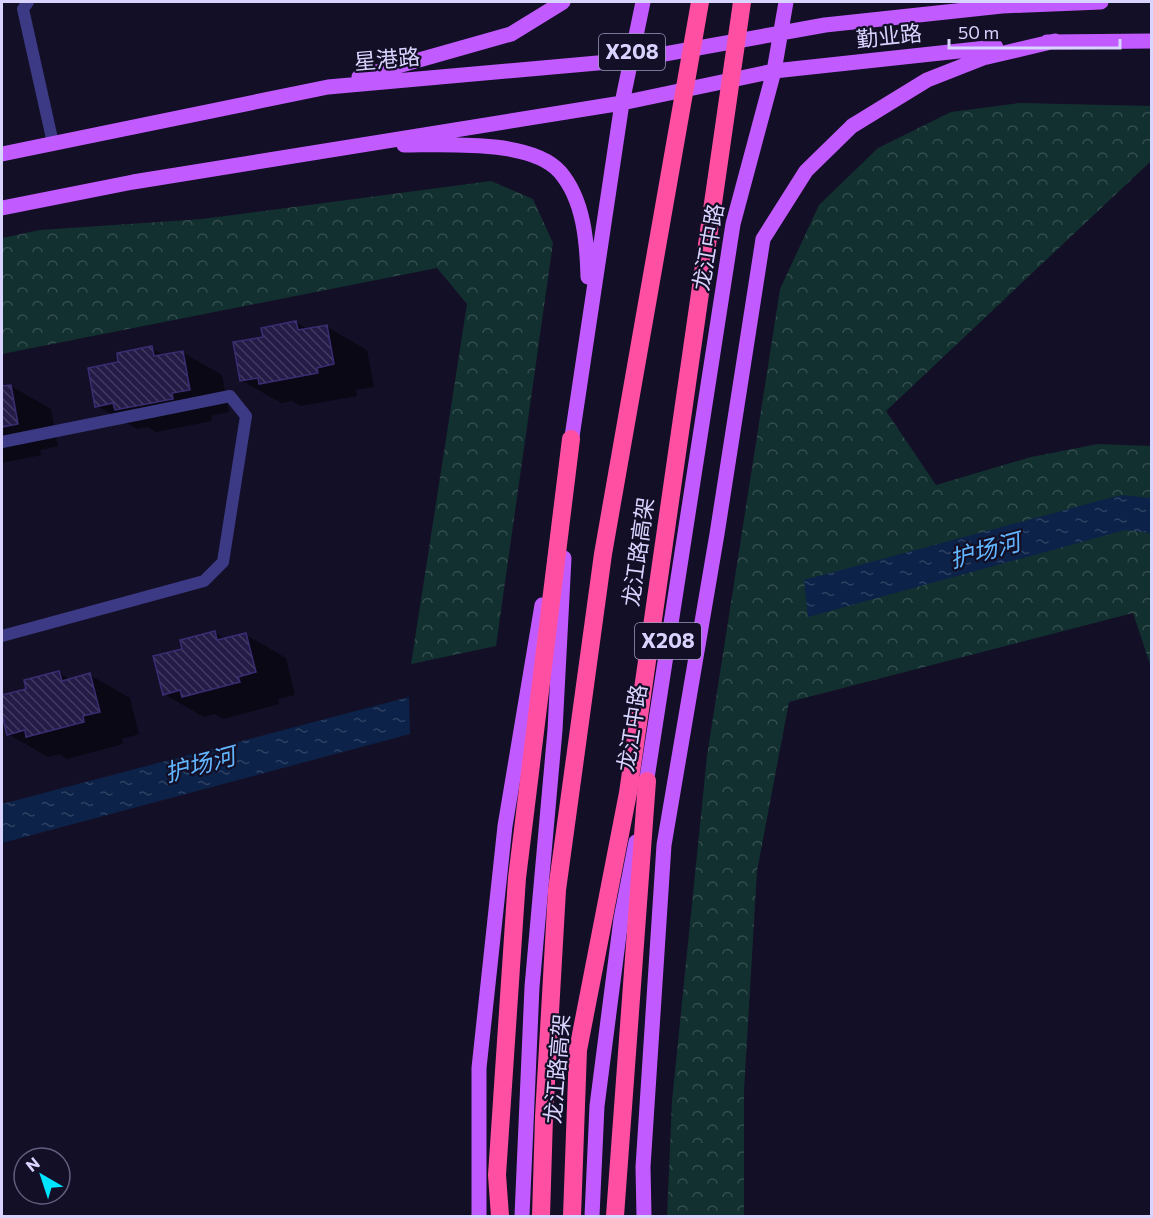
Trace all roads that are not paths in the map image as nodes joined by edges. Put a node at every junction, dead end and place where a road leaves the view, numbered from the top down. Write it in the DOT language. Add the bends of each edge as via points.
graph roads {
  1 [pos="28,2"];
  2 [pos="563,2"];
  3 [pos="643,2"];
  4 [pos="700,2"];
  5 [pos="742,2"];
  6 [pos="786,2"];
  7 [pos="978,2"];
  8 [pos="1101,2"];
  9 [pos="1002,6"];
  10 [pos="781,32"];
  11 [pos="1055,41"];
  12 [pos="1152,41"];
  13 [pos="631,60"];
  14 [pos="774,71"];
  15 [pos="328,87"];
  16 [pos="622,103"];
  17 [pos="53,143"];
  18 [pos="355,145"];
  19 [pos="2,154"];
  20 [pos="2,208"];
  21 [pos="590,310"];
  22 [pos="571,439"];
  23 [pos="2,442"];
  24 [pos="2,636"];
  25 [pos="647,781"];
  26 [pos="479,1216"];
  27 [pos="500,1216"];
  28 [pos="522,1216"];
  29 [pos="541,1216"];
  30 [pos="572,1216"];
  31 [pos="592,1216"];
  32 [pos="615,1216"];
  33 [pos="644,1216"];
  1 -- 17 [label="lane" via="23,9"];
  2 -- 15 [label="main road" via="511,34"];
  3 -- 13 [label="main road, X208"];
  4 -- 29 [label="highway, 龙江路高架, bridge" via="603,554 559,879 543,1117"];
  5 -- 30 [label="highway, 龙江路高架, bridge" via="628,794 578,1050"];
  6 -- 10 [label="main road, 龙江中路 / X208"];
  7 -- 9 [label="main road"];
  8 -- 9 [label="main road, 勤业路"];
  9 -- 10 [label="main road, 勤业路"];
  10 -- 13 [label="main road, 星港路"];
  10 -- 14 [label="main road, 龙江中路 / X208"];
  11 -- 12 [label="main road, 勤业路"];
  11 -- 14 [label="main road, 勤业路"];
  11 -- 33 [label="main road" via="983,58 927,80 852,126 806,171 763,239 664,845 643,1167"];
  13 -- 15 [label="main road, 星港路"];
  13 -- 16 [label="main road, X208"];
  14 -- 16 [label="main road"];
  14 -- 25 [label="main road, 龙江中路 / X208" via="733,224"];
  15 -- 17 [label="main road, 星港路"];
  16 -- 18 [label="main road"];
  16 -- 21 [label="main road, X208"];
  17 -- 19 [label="main road, 星港路"];
  18 -- 20 [label="main road"];
  18 -- 21 [label="main road" via="484,145 528,153 559,171 577,203 586,240"];
  21 -- 22 [label="main road, X208"];
  22 -- 26 [label="main road" via="505,826 479,1068"];
  22 -- 27 [label="highway" via="517,878 497,1175"];
  22 -- 28 [label="main road, X208" via="555,730 532,987"];
  23 -- 24 [label="lane" via="230,396 246,416 224,562 204,581"];
  25 -- 31 [label="main road, 龙江中路 / X208" via="621,919 597,1106"];
  25 -- 32 [label="highway"];
}
